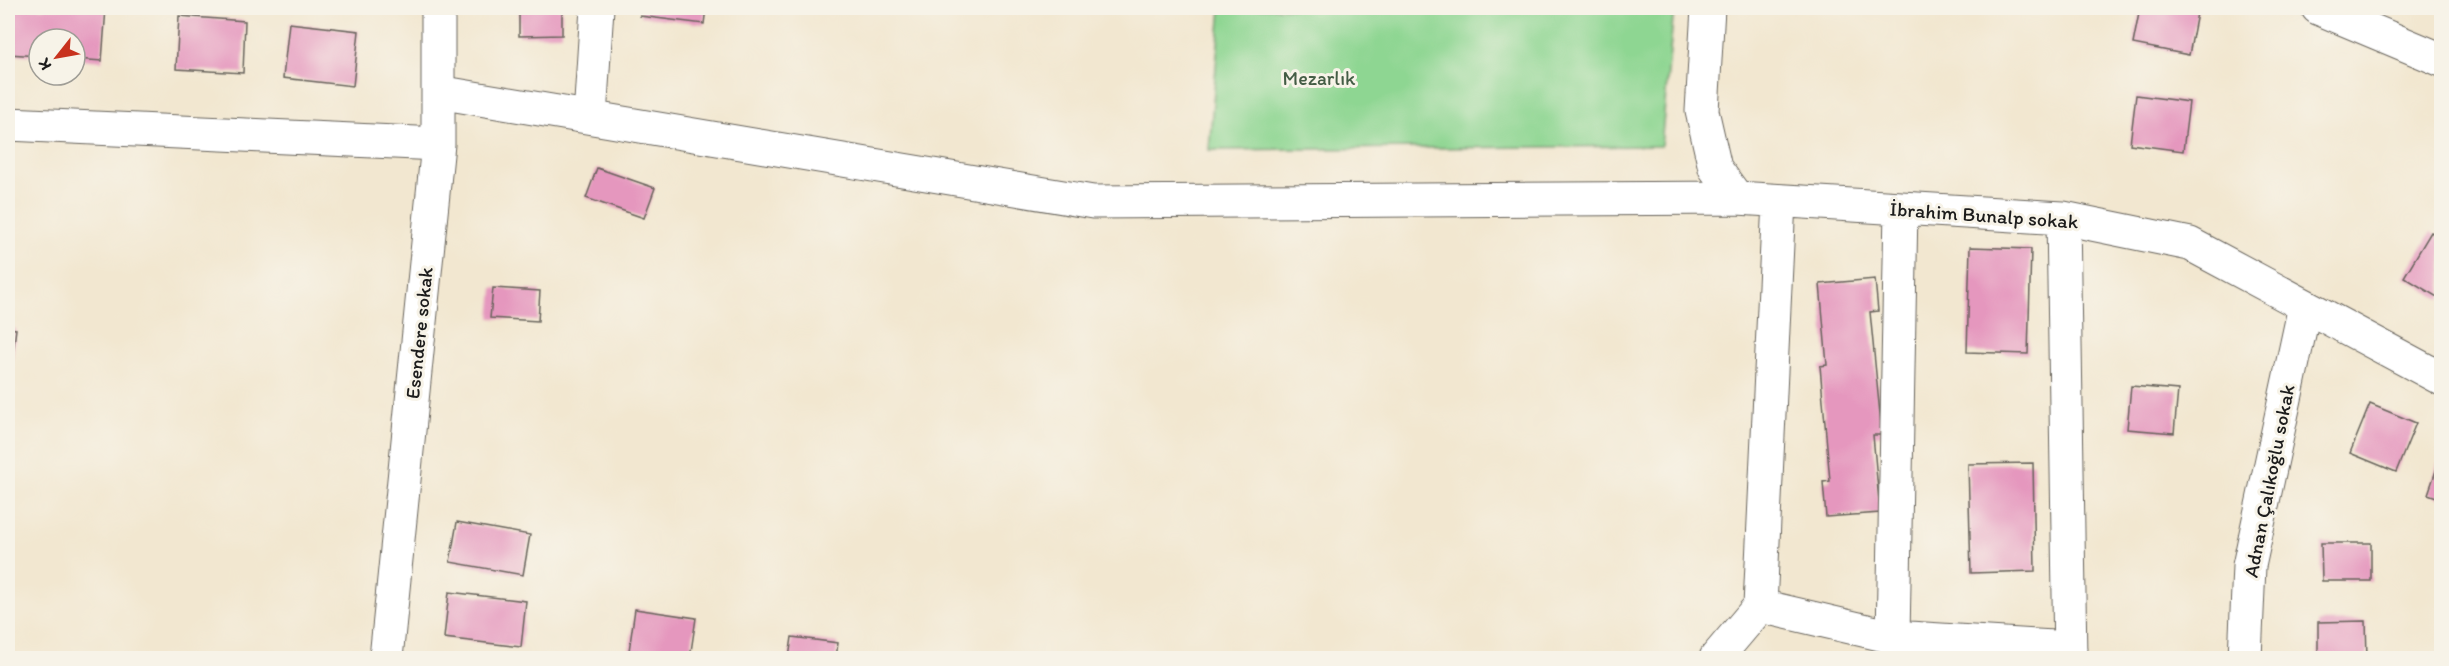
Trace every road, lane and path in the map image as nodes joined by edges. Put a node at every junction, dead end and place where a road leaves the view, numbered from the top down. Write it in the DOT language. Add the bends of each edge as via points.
graph roads {
  1 [pos="438,8"];
  2 [pos="597,8"];
  3 [pos="1708,8"];
  4 [pos="2318,8"];
  5 [pos="2442,60"];
  6 [pos="438,92"];
  7 [pos="590,117"];
  8 [pos="8,124"];
  9 [pos="438,144"];
  10 [pos="1737,198"];
  11 [pos="1779,201"];
  12 [pos="1901,208"];
  13 [pos="2063,218"];
  14 [pos="2305,306"];
  15 [pos="2442,379"];
  16 [pos="1760,606"];
  17 [pos="1893,637"];
  18 [pos="2070,653"];
  19 [pos="386,658"];
  20 [pos="1716,658"];
  21 [pos="2245,658"];
  1 -- 6 [label="street, Esendere sokak"];
  2 -- 7 [label="street"];
  3 -- 10 [label="street" via="1702,111 1715,168"];
  4 -- 5 [label="street"];
  6 -- 7 [label="street, İbrahim Bunalp sokak"];
  6 -- 9 [label="street, Esendere sokak"];
  7 -- 10 [label="street, İbrahim Bunalp sokak" via="1094,202"];
  8 -- 9 [label="street"];
  9 -- 19 [label="street, Esendere sokak"];
  10 -- 11 [label="street, İbrahim Bunalp sokak"];
  11 -- 12 [label="street, İbrahim Bunalp sokak"];
  11 -- 16 [label="street"];
  12 -- 13 [label="street, İbrahim Bunalp sokak"];
  12 -- 17 [label="street"];
  13 -- 14 [label="street, İbrahim Bunalp sokak" via="2190,244"];
  13 -- 18 [label="street"];
  14 -- 15 [label="street, İbrahim Bunalp sokak"];
  14 -- 21 [label="street, Adnan Çalıkoğlu sokak" via="2249,566"];
  16 -- 17 [label="street"];
  16 -- 20 [label="street"];
  17 -- 18 [label="street"];
}
